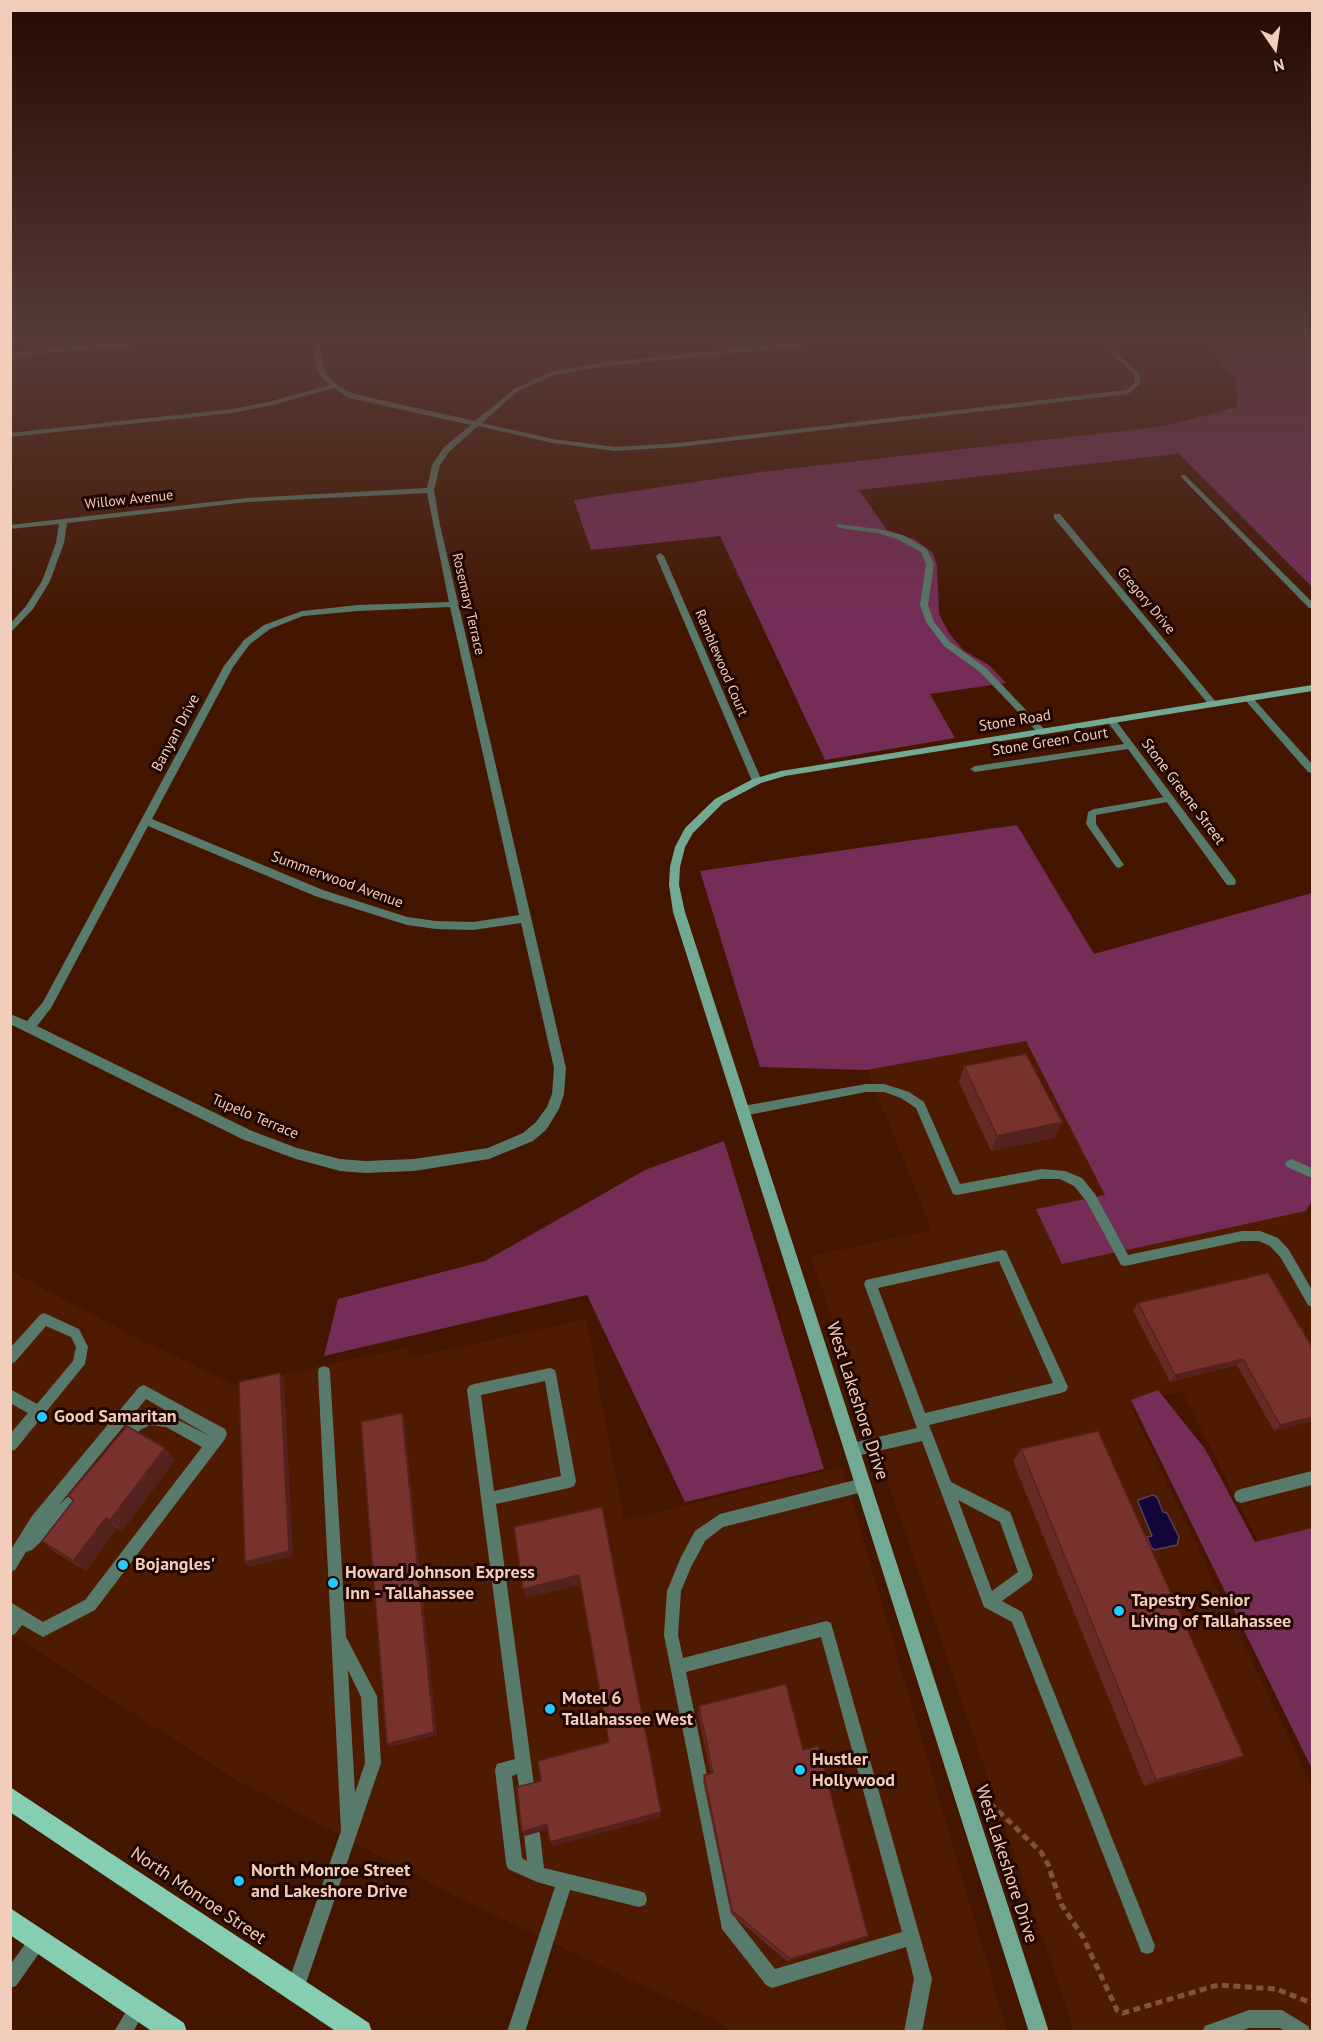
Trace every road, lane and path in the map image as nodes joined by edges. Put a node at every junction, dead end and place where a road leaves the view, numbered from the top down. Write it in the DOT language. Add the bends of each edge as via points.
graph roads {
  1 [pos="462,436"];
  2 [pos="533,436"];
  3 [pos="750,436"];
  4 [pos="1183,476"];
  5 [pos="430,490"];
  6 [pos="1057,516"];
  7 [pos="63,521"];
  8 [pos="840,526"];
  9 [pos="10,527"];
  10 [pos="660,556"];
  11 [pos="454,604"];
  12 [pos="1312,606"];
  13 [pos="10,630"];
  14 [pos="1312,688"];
  15 [pos="1248,698"];
  16 [pos="1213,704"];
  17 [pos="1112,720"];
  18 [pos="1042,732"];
  19 [pos="1130,746"];
  20 [pos="975,769"];
  21 [pos="1312,770"];
  22 [pos="757,781"];
  23 [pos="726,796"];
  24 [pos="1170,799"];
  25 [pos="146,821"];
  26 [pos="1119,865"];
  27 [pos="1231,882"];
  28 [pos="526,918"];
  29 [pos="10,1018"];
  30 [pos="29,1027"];
  31 [pos="743,1111"];
  32 [pos="505,1148"];
  33 [pos="1291,1164"];
  34 [pos="1312,1173"];
  35 [pos="1312,1301"];
  36 [pos="10,1358"];
  37 [pos="324,1372"];
  38 [pos="10,1395"];
  39 [pos="38,1412"];
  40 [pos="924,1426"];
  41 [pos="10,1445"];
  42 [pos="212,1445"];
  43 [pos="115,1450"];
  44 [pos="852,1450"];
  45 [pos="1312,1478"];
  46 [pos="88,1484"];
  47 [pos="863,1485"];
  48 [pos="946,1487"];
  49 [pos="1241,1496"];
  50 [pos="488,1499"];
  51 [pos="21,1551"];
  52 [pos="10,1565"];
  53 [pos="989,1602"];
  54 [pos="15,1612"];
  55 [pos="10,1629"];
  56 [pos="340,1641"];
  57 [pos="677,1666"];
  58 [pos="523,1765"];
  59 [pos="527,1791"];
  60 [pos="10,1798"];
  61 [pos="349,1830"];
  62 [pos="532,1834"];
  63 [pos="537,1874"];
  64 [pos="565,1881"];
  65 [pos="639,1899"];
  66 [pos="10,1920"];
  67 [pos="912,1937"];
  68 [pos="39,1939"];
  69 [pos="1147,1946"];
  70 [pos="10,1980"];
  71 [pos="295,1989"];
  72 [pos="138,2007"];
  73 [pos="123,2031"];
  74 [pos="175,2031"];
  75 [pos="360,2031"];
  76 [pos="516,2031"];
  77 [pos="913,2031"];
  78 [pos="1039,2031"];
  79 [pos="1211,2031"];
  80 [pos="1302,2031"];
  1 -- 5 [label="street, Rosemary Terrace" via="441,456"];
  2 -- 3 [label="street" via="615,449"];
  4 -- 12 [label="lane"];
  5 -- 7 [label="street, Willow Avenue" via="247,500"];
  5 -- 11 [label="street, Rosemary Terrace"];
  6 -- 16 [label="street, Gregory Drive"];
  7 -- 9 [label="street, Willow Avenue"];
  7 -- 13 [label="street" via="60,543 46,581"];
  8 -- 18 [label="street" via="900,537 924,550 930,564 924,605 930,622 947,644 983,670"];
  10 -- 22 [label="street, Ramblewood Court"];
  11 -- 25 [label="street, Banyan Drive" via="315,612 282,620 255,634 229,666"];
  11 -- 28 [label="street, Rosemary Terrace"];
  14 -- 15 [label="street, Stone Road"];
  15 -- 16 [label="street, Stone Road"];
  15 -- 21 [label="street"];
  16 -- 17 [label="street, Stone Road"];
  17 -- 18 [label="street, Stone Road"];
  17 -- 19 [label="street, Stone Greene Street"];
  18 -- 22 [label="street, Stone Road" via="785,773"];
  19 -- 20 [label="street, Stone Green Court"];
  19 -- 24 [label="street, Stone Greene Street"];
  22 -- 23 [label="street, Stone Road"];
  23 -- 31 [label="street, West Lakeshore Drive" via="689,831 680,847 674,885 679,912"];
  24 -- 26 [label="lane" via="1091,814 1091,824"];
  24 -- 27 [label="street, Stone Greene Street"];
  25 -- 28 [label="street, Summerwood Avenue" via="319,893 407,921 473,926"];
  25 -- 30 [label="street, Banyan Drive" via="47,1005"];
  28 -- 32 [label="street, Rosemary Terrace" via="560,1068 558,1094 541,1126"];
  29 -- 30 [label="street, Tupelo Terrace"];
  30 -- 32 [label="street, Tupelo Terrace" via="247,1135 340,1165 414,1165"];
  31 -- 35 [label="lane" via="866,1088 884,1088 905,1095 920,1105 957,1190 1061,1174 1078,1182 1091,1198 1125,1261 1242,1236 1260,1236 1274,1242 1285,1254"];
  31 -- 44 [label="street, West Lakeshore Drive"];
  33 -- 34 [label="lane"];
  36 -- 39 [label="lane" via="44,1319 75,1333 82,1347 79,1364"];
  37 -- 56 [label="lane"];
  38 -- 39 [label="lane"];
  39 -- 41 [label="lane"];
  40 -- 40 [label="lane" via="870,1284 1002,1255 1062,1387"];
  40 -- 44 [label="lane"];
  40 -- 48 [label="lane"];
  42 -- 43 [label="lane" via="168,1421 150,1419 135,1425"];
  42 -- 51 [label="lane" via="220,1434 144,1391 37,1521"];
  42 -- 54 [label="lane" via="90,1605 43,1630"];
  44 -- 47 [label="street, West Lakeshore Drive"];
  45 -- 49 [label="lane"];
  46 -- 51 [label="lane"];
  47 -- 57 [label="lane" via="720,1521 700,1536 674,1592 670,1635"];
  47 -- 78 [label="street, West Lakeshore Drive"];
  48 -- 53 [label="lane"];
  48 -- 53 [label="lane" via="1005,1517 1026,1575"];
  50 -- 50 [label="lane" via="474,1390 550,1374 568,1481"];
  50 -- 58 [label="lane"];
  51 -- 52 [label="lane"];
  53 -- 69 [label="lane" via="1017,1617"];
  54 -- 55 [label="lane"];
  56 -- 61 [label="lane"];
  56 -- 61 [label="lane" via="369,1696 373,1763"];
  57 -- 67 [label="lane" via="826,1628"];
  57 -- 67 [label="lane" via="728,1923 772,1980"];
  58 -- 59 [label="lane"];
  58 -- 63 [label="lane" via="503,1770 514,1863"];
  60 -- 71 [label="main road, North Monroe Street"];
  61 -- 71 [label="lane"];
  62 -- 63 [label="lane"];
  63 -- 64 [label="lane"];
  64 -- 65 [label="lane"];
  64 -- 76 [label="lane"];
  66 -- 68 [label="main road"];
  67 -- 77 [label="lane" via="923,1979"];
  68 -- 70 [label="lane"];
  68 -- 72 [label="main road"];
  71 -- 75 [label="main road, North Monroe Street"];
  72 -- 73 [label="lane"];
  72 -- 74 [label="main road"];
  79 -- 80 [label="lane" via="1249,2019 1282,2019"];
}
